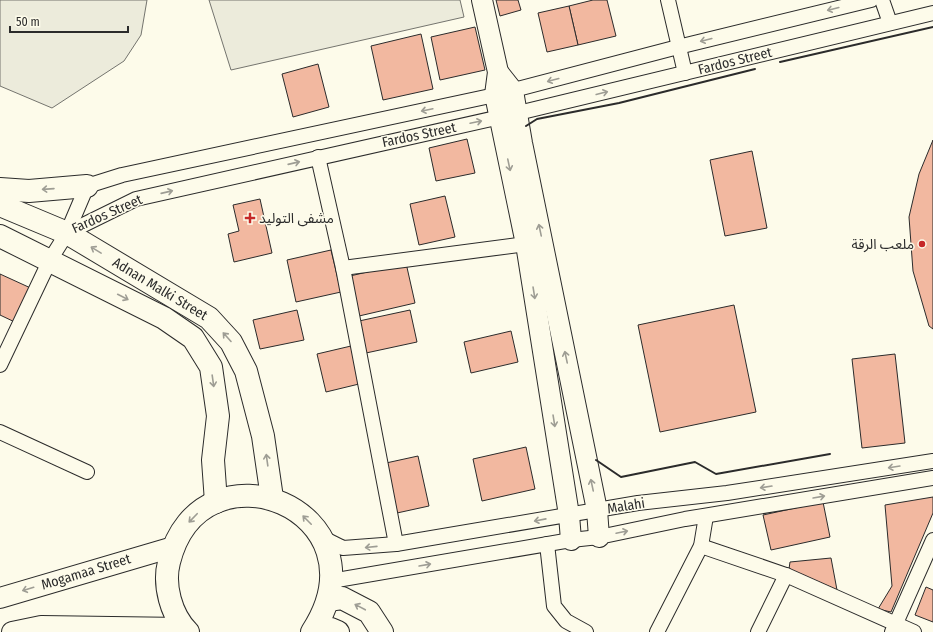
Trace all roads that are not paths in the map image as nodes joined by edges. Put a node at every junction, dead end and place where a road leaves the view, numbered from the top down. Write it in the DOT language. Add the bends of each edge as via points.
graph roads {
  1 [pos="482,0"];
  2 [pos="668,0"];
  3 [pos="870,0"];
  4 [pos="882,0"];
  5 [pos="933,12"];
  6 [pos="890,23"];
  7 [pos="678,46"];
  8 [pos="685,73"];
  9 [pos="504,93"];
  10 [pos="509,115"];
  11 [pos="318,157"];
  12 [pos="87,186"];
  13 [pos="0,189"];
  14 [pos="0,205"];
  15 [pos="67,233"];
  16 [pos="0,236"];
  17 [pos="526,244"];
  18 [pos="50,260"];
  19 [pos="343,268"];
  20 [pos="0,365"];
  21 [pos="0,432"];
  22 [pos="933,461"];
  23 [pos="87,472"];
  24 [pos="933,478"];
  25 [pos="272,498"];
  26 [pos="216,502"];
  27 [pos="597,510"];
  28 [pos="568,514"];
  29 [pos="706,516"];
  30 [pos="321,537"];
  31 [pos="599,537"];
  32 [pos="571,540"];
  33 [pos="933,540"];
  34 [pos="396,544"];
  35 [pos="547,544"];
  36 [pos="701,546"];
  37 [pos="173,547"];
  38 [pos="786,575"];
  39 [pos="330,590"];
  40 [pos="0,598"];
  41 [pos="894,628"];
  42 [pos="120,630"];
  43 [pos="186,630"];
  44 [pos="12,632"];
  45 [pos="312,632"];
  46 [pos="320,632"];
  47 [pos="338,632"];
  48 [pos="382,632"];
  49 [pos="586,632"];
  50 [pos="657,632"];
  51 [pos="758,632"];
  52 [pos="914,632"];
  1 -- 9 [label="street"];
  2 -- 7 [label="street"];
  3 -- 7 [label="street, Fardos Street, one-way"];
  4 -- 6 [label="street"];
  5 -- 6 [label="street, Fardos Street"];
  6 -- 8 [label="street, Fardos Street"];
  7 -- 8 [label="street"];
  7 -- 9 [label="street, Fardos Street, one-way"];
  10 -- 8 [label="street, Fardos Street, one-way"];
  9 -- 10 [label="street"];
  9 -- 12 [label="street, Fardos Street, one-way" via="122,175"];
  11 -- 10 [label="street, Fardos Street, one-way"];
  10 -- 17 [label="street, one-way"];
  27 -- 10 [label="street, one-way" via="522,143"];
  15 -- 11 [label="street, Fardos Street, one-way" via="136,199"];
  11 -- 19 [label="street"];
  12 -- 13 [label="main road, one-way"];
  12 -- 15 [label="street, Fardos Street"];
  14 -- 15 [label="main road, Adnan Malki Street"];
  15 -- 18 [label="street"];
  25 -- 15 [label="main road, Adnan Malki Street, one-way" via="263,436 246,371 231,342 209,318"];
  16 -- 18 [label="main road, Adnan Malki Street"];
  17 -- 19 [label="street"];
  17 -- 28 [label="street, one-way"];
  18 -- 20 [label="street"];
  18 -- 26 [label="main road, Adnan Malki Street, one-way" via="164,318 193,338 211,367 218,416 213,460"];
  19 -- 34 [label="street"];
  21 -- 23 [label="street"];
  22 -- 27 [label="street, Malahi, one-way"];
  29 -- 24 [label="street, Malahi, one-way"];
  25 -- 26 [label="main road" via="254,495 235,496"];
  30 -- 25 [label="main road, one-way" via="308,520 292,507"];
  26 -- 37 [label="main road, one-way" via="188,523"];
  27 -- 28 [label="street, Malahi"];
  27 -- 31 [label="street"];
  28 -- 32 [label="street"];
  28 -- 34 [label="street, Malahi, one-way"];
  31 -- 29 [label="street, Malahi, one-way"];
  29 -- 36 [label="street"];
  34 -- 30 [label="street, Malahi, one-way" via="343,548"];
  30 -- 39 [label="main road" via="329,558"];
  31 -- 32 [label="street, Malahi"];
  32 -- 35 [label="street, Malahi"];
  33 -- 41 [label="street"];
  39 -- 35 [label="street, Malahi, one-way"];
  35 -- 49 [label="street" via="554,606 566,621"];
  36 -- 38 [label="street"];
  36 -- 50 [label="street"];
  37 -- 40 [label="street, Mogamaa Street, one-way"];
  37 -- 43 [label="main road" via="167,567 167,588 173,609"];
  38 -- 41 [label="street"];
  38 -- 51 [label="street"];
  39 -- 45 [label="main road" via="320,619"];
  48 -- 39 [label="main road, one-way" via="369,612"];
  41 -- 52 [label="street"];
  42 -- 43 [label="street"];
  42 -- 44 [label="street" via="41,626"];
  46 -- 47 [label="main road" via="331,629"];
}
